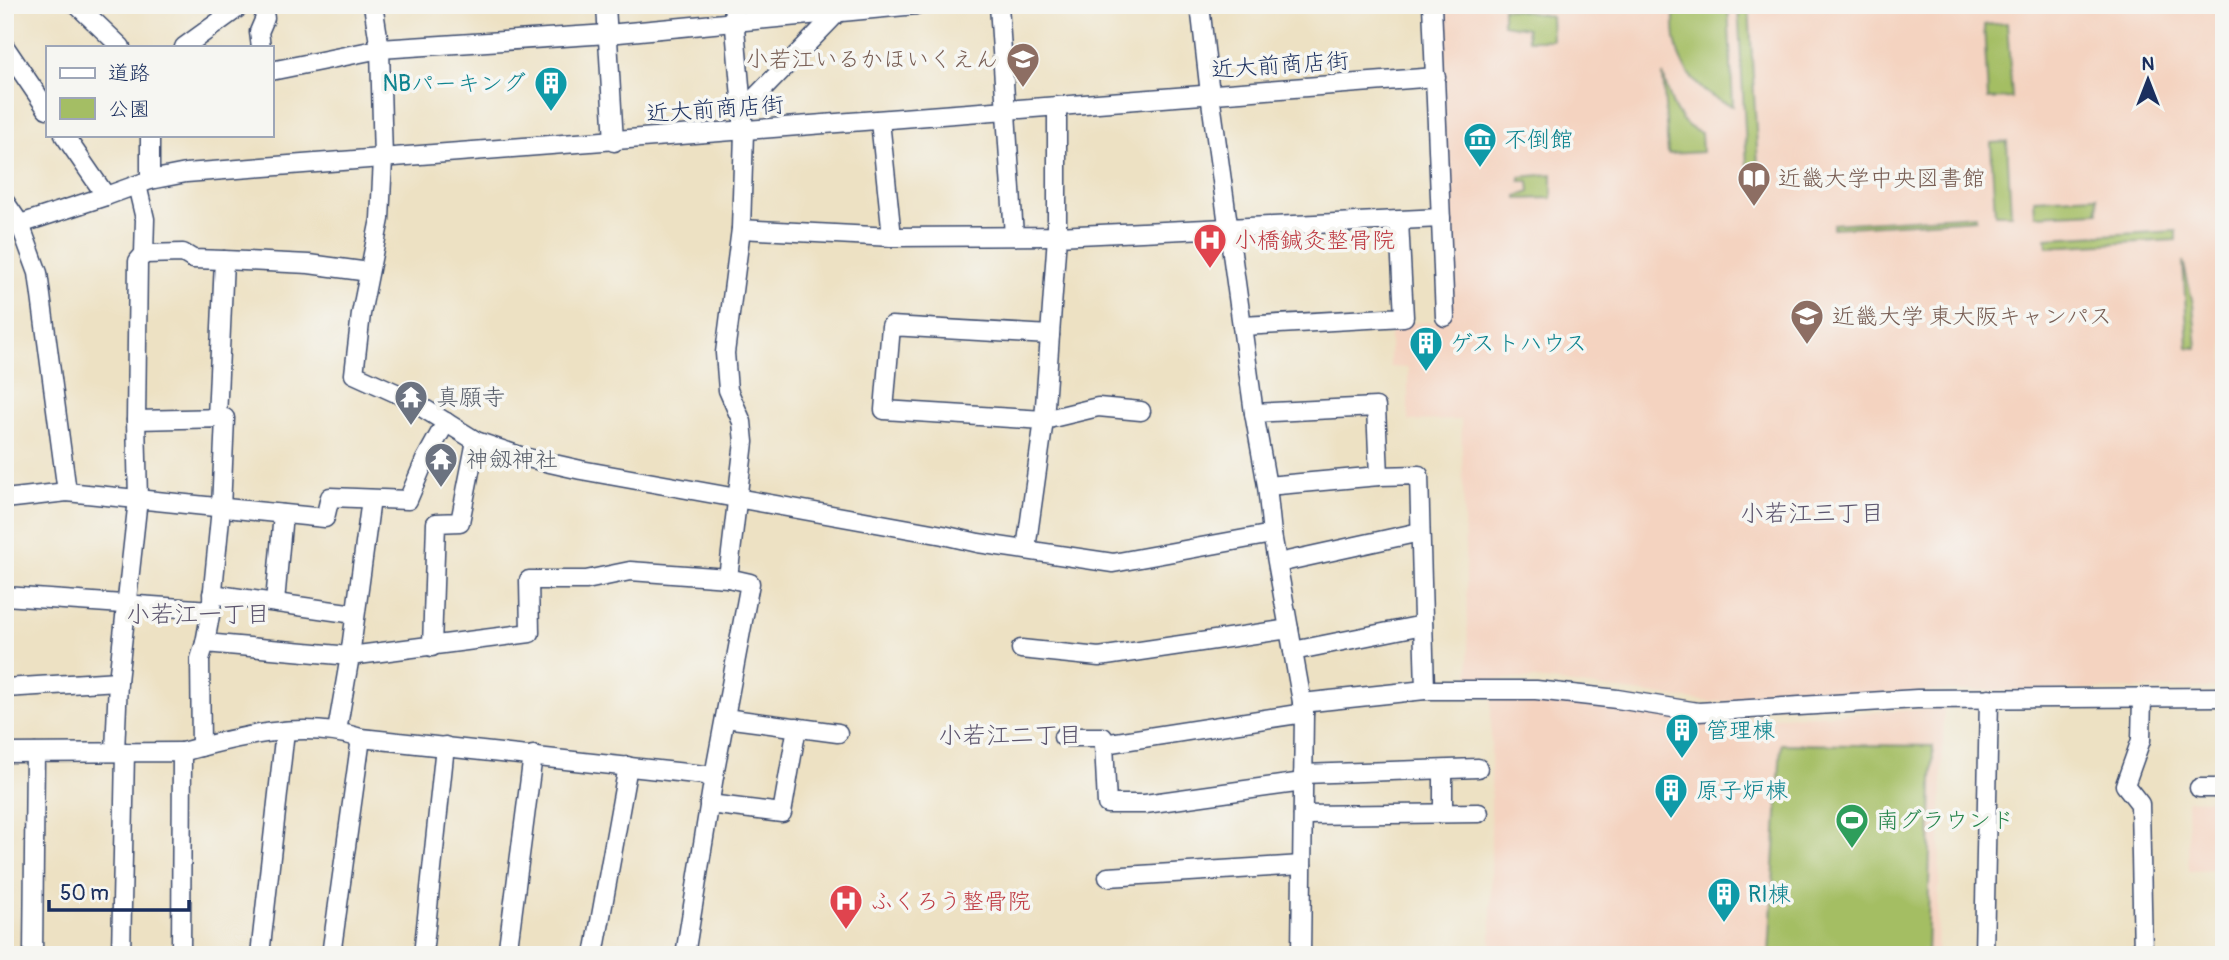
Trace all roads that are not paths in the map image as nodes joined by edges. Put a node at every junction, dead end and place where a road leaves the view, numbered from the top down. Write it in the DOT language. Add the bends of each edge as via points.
graph roads {
  1 [pos="242,5"];
  2 [pos="262,5"];
  3 [pos="373,5"];
  4 [pos="606,5"];
  5 [pos="916,5"];
  6 [pos="999,5"];
  7 [pos="1200,5"];
  8 [pos="1432,5"];
  9 [pos="83,7"];
  10 [pos="841,8"];
  11 [pos="734,14"];
  12 [pos="608,34"];
  13 [pos="120,46"];
  14 [pos="185,46"];
  15 [pos="261,46"];
  16 [pos="5,47"];
  17 [pos="380,49"];
  18 [pos="273,71"];
  19 [pos="1436,77"];
  20 [pos="1210,94"];
  21 [pos="1057,107"];
  22 [pos="46,108"];
  23 [pos="743,110"];
  24 [pos="1006,110"];
  25 [pos="880,121"];
  26 [pos="744,132"];
  27 [pos="65,136"];
  28 [pos="150,136"];
  29 [pos="614,142"];
  30 [pos="383,159"];
  31 [pos="143,183"];
  32 [pos="106,197"];
  33 [pos="5,202"];
  34 [pos="1441,218"];
  35 [pos="1399,221"];
  36 [pos="12,227"];
  37 [pos="741,229"];
  38 [pos="1229,229"];
  39 [pos="1014,236"];
  40 [pos="1057,236"];
  41 [pos="892,237"];
  42 [pos="144,254"];
  43 [pos="224,260"];
  44 [pos="369,272"];
  45 [pos="1445,317"];
  46 [pos="1242,326"];
  47 [pos="1050,335"];
  48 [pos="1141,411"];
  49 [pos="1254,414"];
  50 [pos="217,418"];
  51 [pos="136,420"];
  52 [pos="1044,420"];
  53 [pos="446,422"];
  54 [pos="477,441"];
  55 [pos="1379,476"];
  56 [pos="1267,486"];
  57 [pos="67,492"];
  58 [pos="738,497"];
  59 [pos="5,499"];
  60 [pos="138,499"];
  61 [pos="371,499"];
  62 [pos="220,508"];
  63 [pos="283,514"];
  64 [pos="1420,532"];
  65 [pos="1272,534"];
  66 [pos="1026,549"];
  67 [pos="1278,563"];
  68 [pos="728,578"];
  69 [pos="5,596"];
  70 [pos="211,602"];
  71 [pos="275,603"];
  72 [pos="128,604"];
  73 [pos="355,614"];
  74 [pos="1423,625"];
  75 [pos="1289,629"];
  76 [pos="205,643"];
  77 [pos="432,647"];
  78 [pos="1021,649"];
  79 [pos="1293,651"];
  80 [pos="350,656"];
  81 [pos="118,681"];
  82 [pos="5,688"];
  83 [pos="1425,690"];
  84 [pos="2142,697"];
  85 [pos="2224,697"];
  86 [pos="1989,698"];
  87 [pos="1303,708"];
  88 [pos="725,718"];
  89 [pos="797,727"];
  90 [pos="285,731"];
  91 [pos="337,731"];
  92 [pos="838,733"];
  93 [pos="1063,737"];
  94 [pos="361,738"];
  95 [pos="1104,744"];
  96 [pos="445,746"];
  97 [pos="201,747"];
  98 [pos="120,752"];
  99 [pos="181,752"];
  100 [pos="5,753"];
  101 [pos="35,753"];
  102 [pos="533,755"];
  103 [pos="628,766"];
  104 [pos="1478,768"];
  105 [pos="1443,770"];
  106 [pos="714,776"];
  107 [pos="1303,778"];
  108 [pos="2199,788"];
  109 [pos="2224,788"];
  110 [pos="709,804"];
  111 [pos="1443,813"];
  112 [pos="1479,813"];
  113 [pos="1303,816"];
  114 [pos="1302,866"];
  115 [pos="1108,877"];
  116 [pos="33,955"];
  117 [pos="121,955"];
  118 [pos="181,955"];
  119 [pos="260,955"];
  120 [pos="331,955"];
  121 [pos="423,955"];
  122 [pos="507,955"];
  123 [pos="594,955"];
  124 [pos="685,955"];
  125 [pos="1301,955"];
  126 [pos="1984,955"];
  127 [pos="2143,955"];
  1 -- 14 [label="street"];
  2 -- 15 [label="street"];
  3 -- 17 [label="street"];
  4 -- 12 [label="street"];
  5 -- 10 [label="street"];
  6 -- 24 [label="street"];
  7 -- 20 [label="street"];
  8 -- 19 [label="street"];
  9 -- 13 [label="street"];
  10 -- 11 [label="street"];
  10 -- 23 [label="street"];
  11 -- 12 [label="street"];
  11 -- 23 [label="street"];
  12 -- 17 [label="street"];
  12 -- 29 [label="street"];
  16 -- 22 [label="street"];
  17 -- 18 [label="street"];
  17 -- 30 [label="street"];
  19 -- 20 [label="street, 近大前商店街"];
  19 -- 34 [label="street"];
  20 -- 21 [label="street, 近大前商店街"];
  20 -- 38 [label="street"];
  21 -- 24 [label="street, 近大前商店街"];
  21 -- 40 [label="street"];
  23 -- 26 [label="street"];
  24 -- 25 [label="street, 近大前商店街"];
  24 -- 39 [label="street"];
  25 -- 26 [label="street, 近大前商店街"];
  25 -- 41 [label="street"];
  26 -- 29 [label="street, 近大前商店街"];
  26 -- 37 [label="street"];
  27 -- 32 [label="street"];
  28 -- 31 [label="street"];
  29 -- 30 [label="street, 近大前商店街"];
  30 -- 31 [label="street, 近大前商店街" via="186,173"];
  30 -- 44 [label="street" via="380,219"];
  31 -- 32 [label="street, 近大前商店街"];
  31 -- 42 [label="street"];
  32 -- 36 [label="street, 近大前商店街"];
  33 -- 36 [label="street"];
  34 -- 35 [label="street"];
  34 -- 45 [label="street"];
  35 -- 38 [label="street"];
  35 -- 46 [label="street" via="1404,317"];
  36 -- 57 [label="street" via="38,273"];
  37 -- 41 [label="street"];
  37 -- 58 [label="street" via="725,353 729,390 742,422 744,442"];
  38 -- 40 [label="street"];
  38 -- 46 [label="street"];
  39 -- 40 [label="street"];
  39 -- 41 [label="street"];
  40 -- 47 [label="street"];
  42 -- 43 [label="street" via="183,253 193,259"];
  42 -- 51 [label="street" via="138,261"];
  43 -- 44 [label="street"];
  43 -- 50 [label="street"];
  44 -- 53 [label="street" via="354,374"];
  46 -- 49 [label="street"];
  47 -- 52 [label="street"];
  47 -- 52 [label="street" via="891,326 884,410"];
  48 -- 52 [label="street" via="1098,407"];
  49 -- 55 [label="street" via="1376,407"];
  49 -- 56 [label="street"];
  50 -- 51 [label="street"];
  50 -- 62 [label="street" via="225,418"];
  51 -- 60 [label="street"];
  52 -- 66 [label="street"];
  53 -- 54 [label="street"];
  53 -- 61 [label="street" via="408,500"];
  54 -- 58 [label="street" via="581,470"];
  54 -- 77 [label="street" via="460,522 436,523"];
  55 -- 56 [label="street"];
  55 -- 64 [label="street" via="1419,475"];
  56 -- 65 [label="street"];
  57 -- 59 [label="street"];
  57 -- 60 [label="street"];
  58 -- 66 [label="street"];
  58 -- 68 [label="street"];
  60 -- 62 [label="street"];
  60 -- 72 [label="street"];
  61 -- 63 [label="street" via="330,497 325,518"];
  61 -- 73 [label="street"];
  62 -- 63 [label="street"];
  62 -- 70 [label="street"];
  63 -- 71 [label="street"];
  64 -- 67 [label="street"];
  64 -- 74 [label="street"];
  65 -- 66 [label="street" via="1113,563"];
  65 -- 67 [label="street"];
  67 -- 75 [label="street"];
  68 -- 77 [label="street" via="630,571 586,580 529,580 530,633"];
  68 -- 88 [label="street" via="750,583"];
  69 -- 72 [label="street"];
  70 -- 71 [label="street"];
  70 -- 72 [label="street"];
  70 -- 76 [label="street"];
  71 -- 73 [label="street"];
  72 -- 81 [label="street"];
  73 -- 80 [label="street"];
  74 -- 79 [label="street"];
  74 -- 83 [label="street"];
  75 -- 78 [label="street" via="1099,657"];
  75 -- 79 [label="street"];
  76 -- 80 [label="street"];
  76 -- 97 [label="street" via="200,659"];
  77 -- 80 [label="street"];
  79 -- 87 [label="street"];
  80 -- 91 [label="street"];
  81 -- 82 [label="street"];
  81 -- 98 [label="street"];
  83 -- 86 [label="street" via="1536,690 1698,712"];
  83 -- 87 [label="street"];
  84 -- 85 [label="street"];
  84 -- 86 [label="street"];
  84 -- 127 [label="street" via="2141,740 2125,785 2140,804"];
  86 -- 126 [label="street"];
  87 -- 95 [label="street"];
  87 -- 107 [label="street"];
  88 -- 89 [label="street"];
  88 -- 106 [label="street"];
  89 -- 92 [label="street"];
  89 -- 110 [label="street" via="782,813"];
  90 -- 91 [label="street"];
  90 -- 97 [label="street"];
  90 -- 119 [label="street"];
  91 -- 94 [label="street"];
  93 -- 95 [label="street" via="1103,737"];
  94 -- 96 [label="street"];
  94 -- 120 [label="street"];
  95 -- 107 [label="street" via="1107,804 1145,804"];
  96 -- 102 [label="street"];
  96 -- 121 [label="street"];
  97 -- 99 [label="street"];
  98 -- 99 [label="street"];
  98 -- 101 [label="street"];
  98 -- 117 [label="street"];
  99 -- 118 [label="street"];
  100 -- 101 [label="street"];
  101 -- 116 [label="street"];
  102 -- 103 [label="street"];
  102 -- 122 [label="street"];
  103 -- 106 [label="street"];
  103 -- 123 [label="street"];
  104 -- 105 [label="street"];
  105 -- 107 [label="street"];
  105 -- 111 [label="street"];
  106 -- 110 [label="street"];
  107 -- 113 [label="street"];
  108 -- 109 [label="street"];
  110 -- 124 [label="street"];
  111 -- 112 [label="street"];
  111 -- 113 [label="street"];
  113 -- 114 [label="street"];
  114 -- 115 [label="street"];
  114 -- 125 [label="street"];
}
